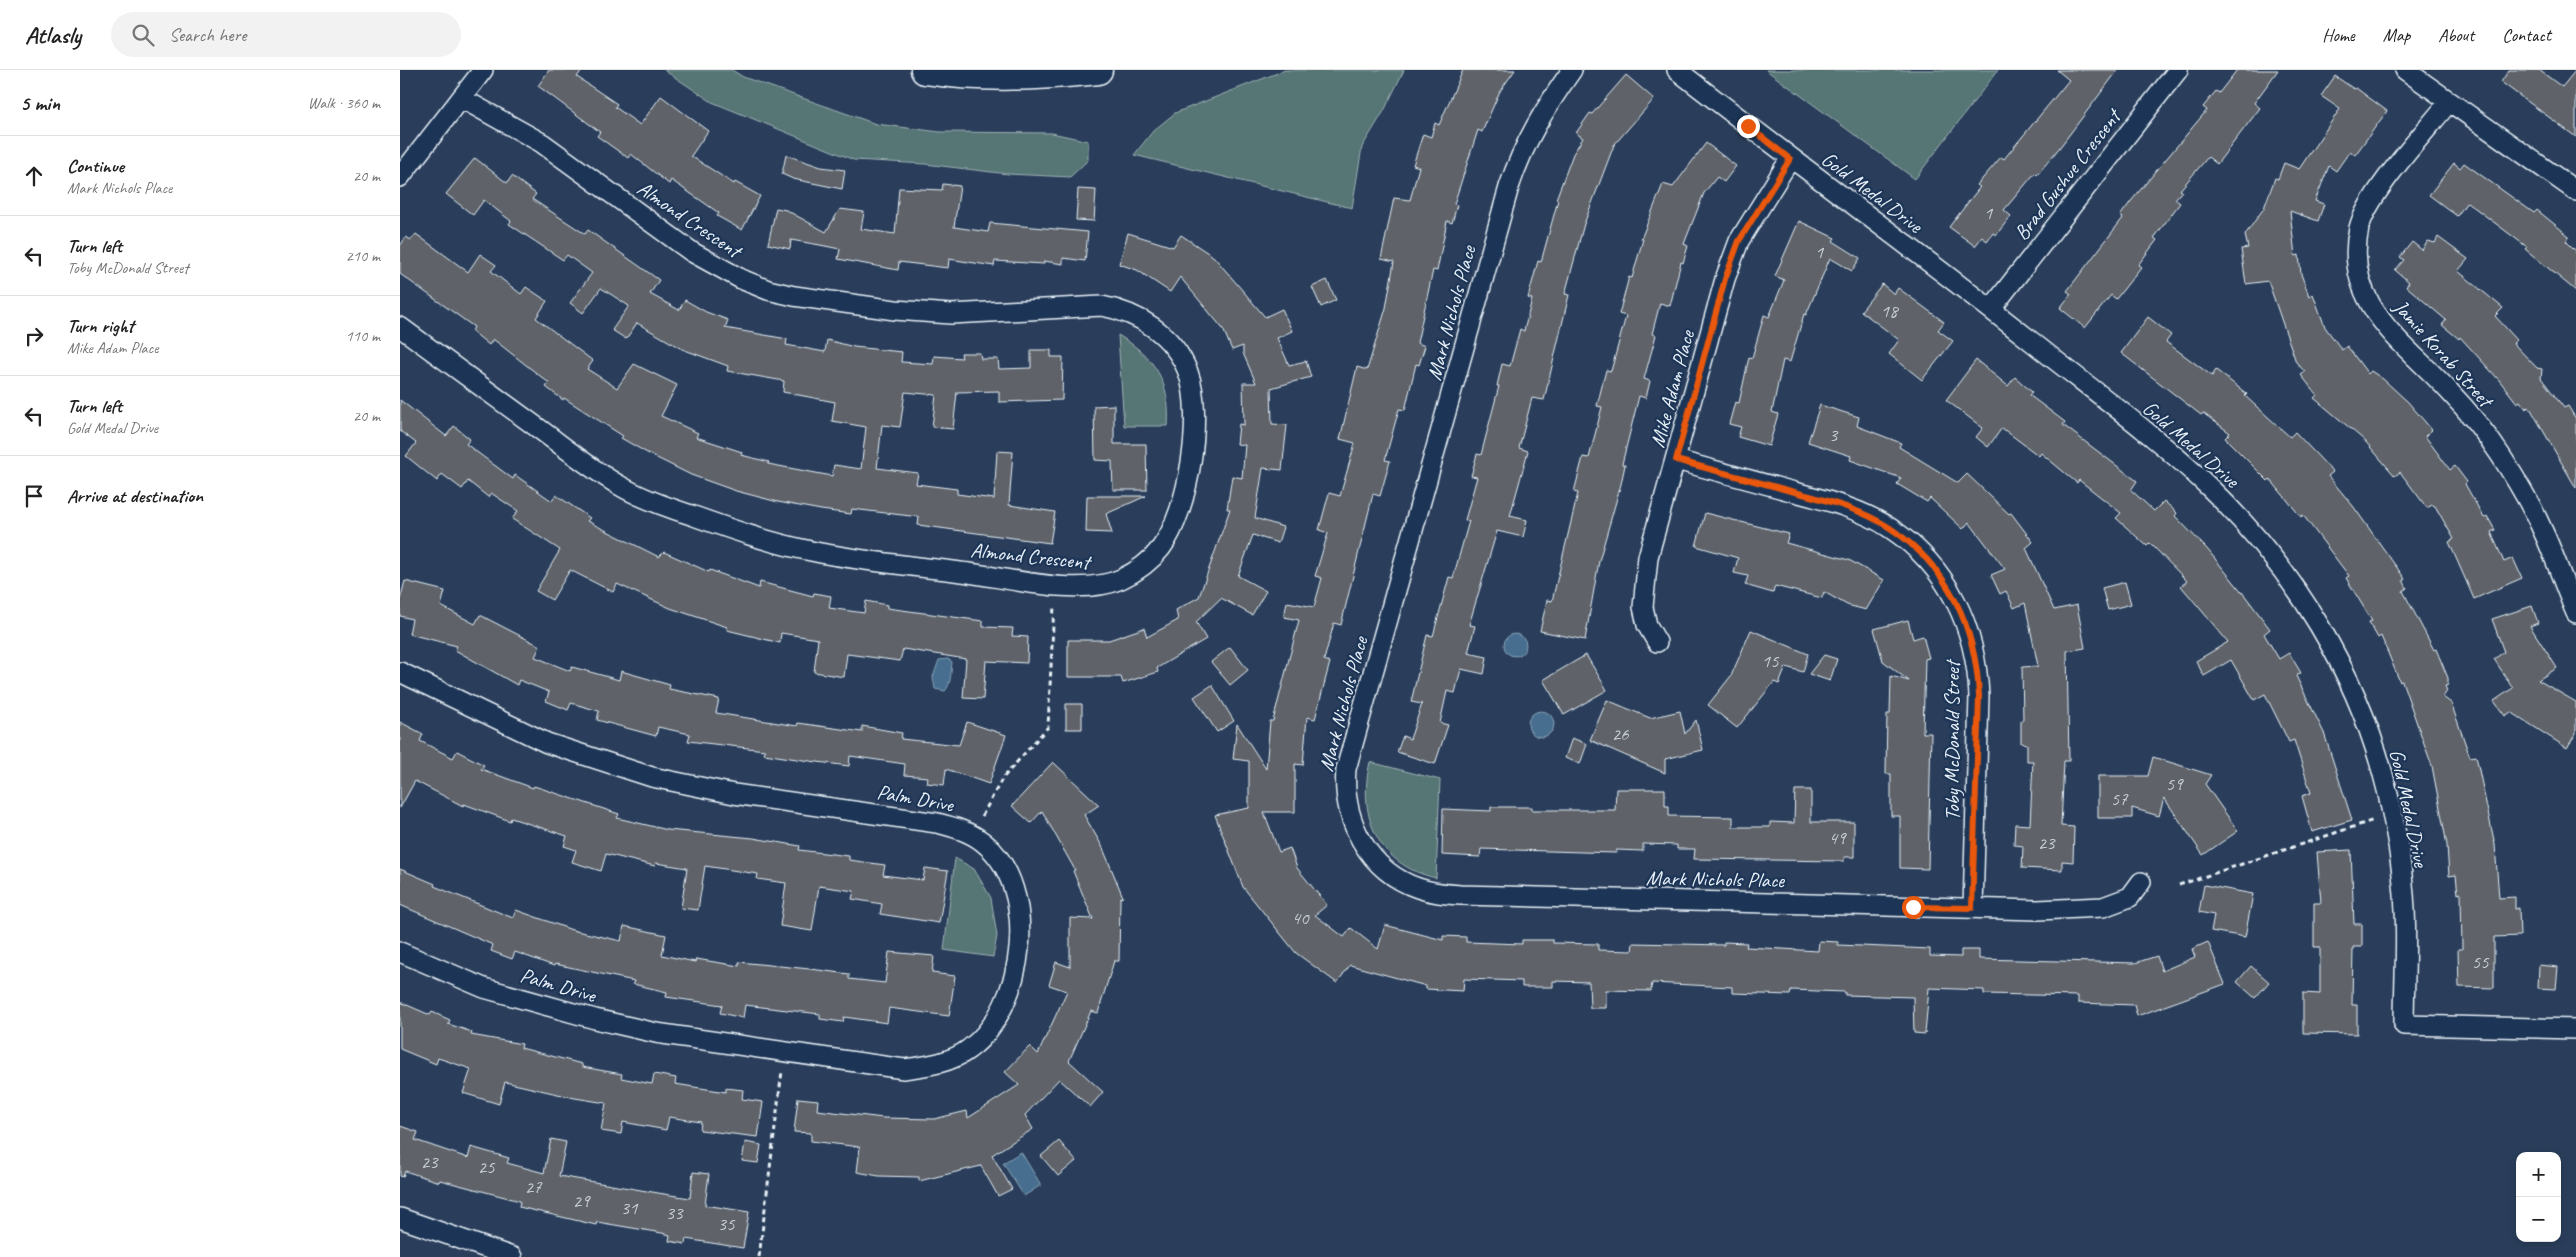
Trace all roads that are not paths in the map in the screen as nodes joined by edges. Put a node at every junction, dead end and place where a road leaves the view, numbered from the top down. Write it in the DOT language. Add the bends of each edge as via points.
graph roads {
  1 [pos="483,70"];
  2 [pos="926,70"];
  3 [pos="1098,70"];
  4 [pos="1572,70"];
  5 [pos="1677,70"];
  6 [pos="2178,70"];
  7 [pos="2405,70"];
  8 [pos="461,98"];
  9 [pos="2449,102"];
  10 [pos="1790,159"];
  11 [pos="400,177"];
  12 [pos="2576,191"];
  13 [pos="1990,309"];
  14 [pos="400,327"];
  15 [pos="1676,460"];
  16 [pos="2576,613"];
  17 [pos="1656,642"];
  18 [pos="400,672"];
  19 [pos="2141,882"];
  20 [pos="1972,908"];
  21 [pos="400,952"];
  22 [pos="2576,1030"];
  23 [pos="400,1218"];
  24 [pos="511,1257"];
  1 -- 8 [label="street"];
  2 -- 3 [label="main road" via="962,76 1031,76"];
  4 -- 20 [label="street, Mark Nichols Place" via="1523,146 1509,187 1346,769 1345,788 1352,824 1364,846 1385,868 1403,882 1434,893"];
  5 -- 10 [label="street, Gold Medal Drive"];
  6 -- 13 [label="street, Brad Gushue Crescent"];
  7 -- 9 [label="street"];
  8 -- 11 [label="street"];
  8 -- 14 [label="street, Almond Crescent" via="542,142 692,252 742,280 768,290 895,310 951,314 1102,306 1125,310 1144,320 1163,334 1176,350 1188,371 1194,396 1188,471 1178,515 1152,558 1121,580 1100,586 1038,583 811,552 723,527 618,485"];
  9 -- 12 [label="street"];
  9 -- 16 [label="street, Jamie Korab Street" via="2377,192 2364,214 2358,242 2360,282 2370,306 2386,329 2450,392 2501,456 2543,529"];
  10 -- 13 [label="street, Gold Medal Drive"];
  10 -- 15 [label="street, Mike Adam Place" via="1739,241 1725,279"];
  13 -- 22 [label="street, Gold Medal Drive" via="2206,484 2265,547 2316,619 2352,690 2386,789 2397,840 2405,910 2404,1025"];
  15 -- 17 [label="street, Mike Adam Place" via="1648,557 1644,588 1646,625"];
  15 -- 20 [label="street, Toby McDonald Street" via="1817,498 1860,513 1911,544 1950,589 1971,636 1978,666"];
  18 -- 21 [label="street, Palm Drive" via="546,743 652,777 734,794 937,823 963,830 983,842 997,856 1020,912 1018,954 1010,995 994,1024 969,1050 936,1065 904,1070 656,1033 595,1019 484,988"];
  19 -- 20 [label="street, Mark Nichols Place" via="2130,897 2103,907 2038,910"];
  23 -- 24 [label="street"];
}
